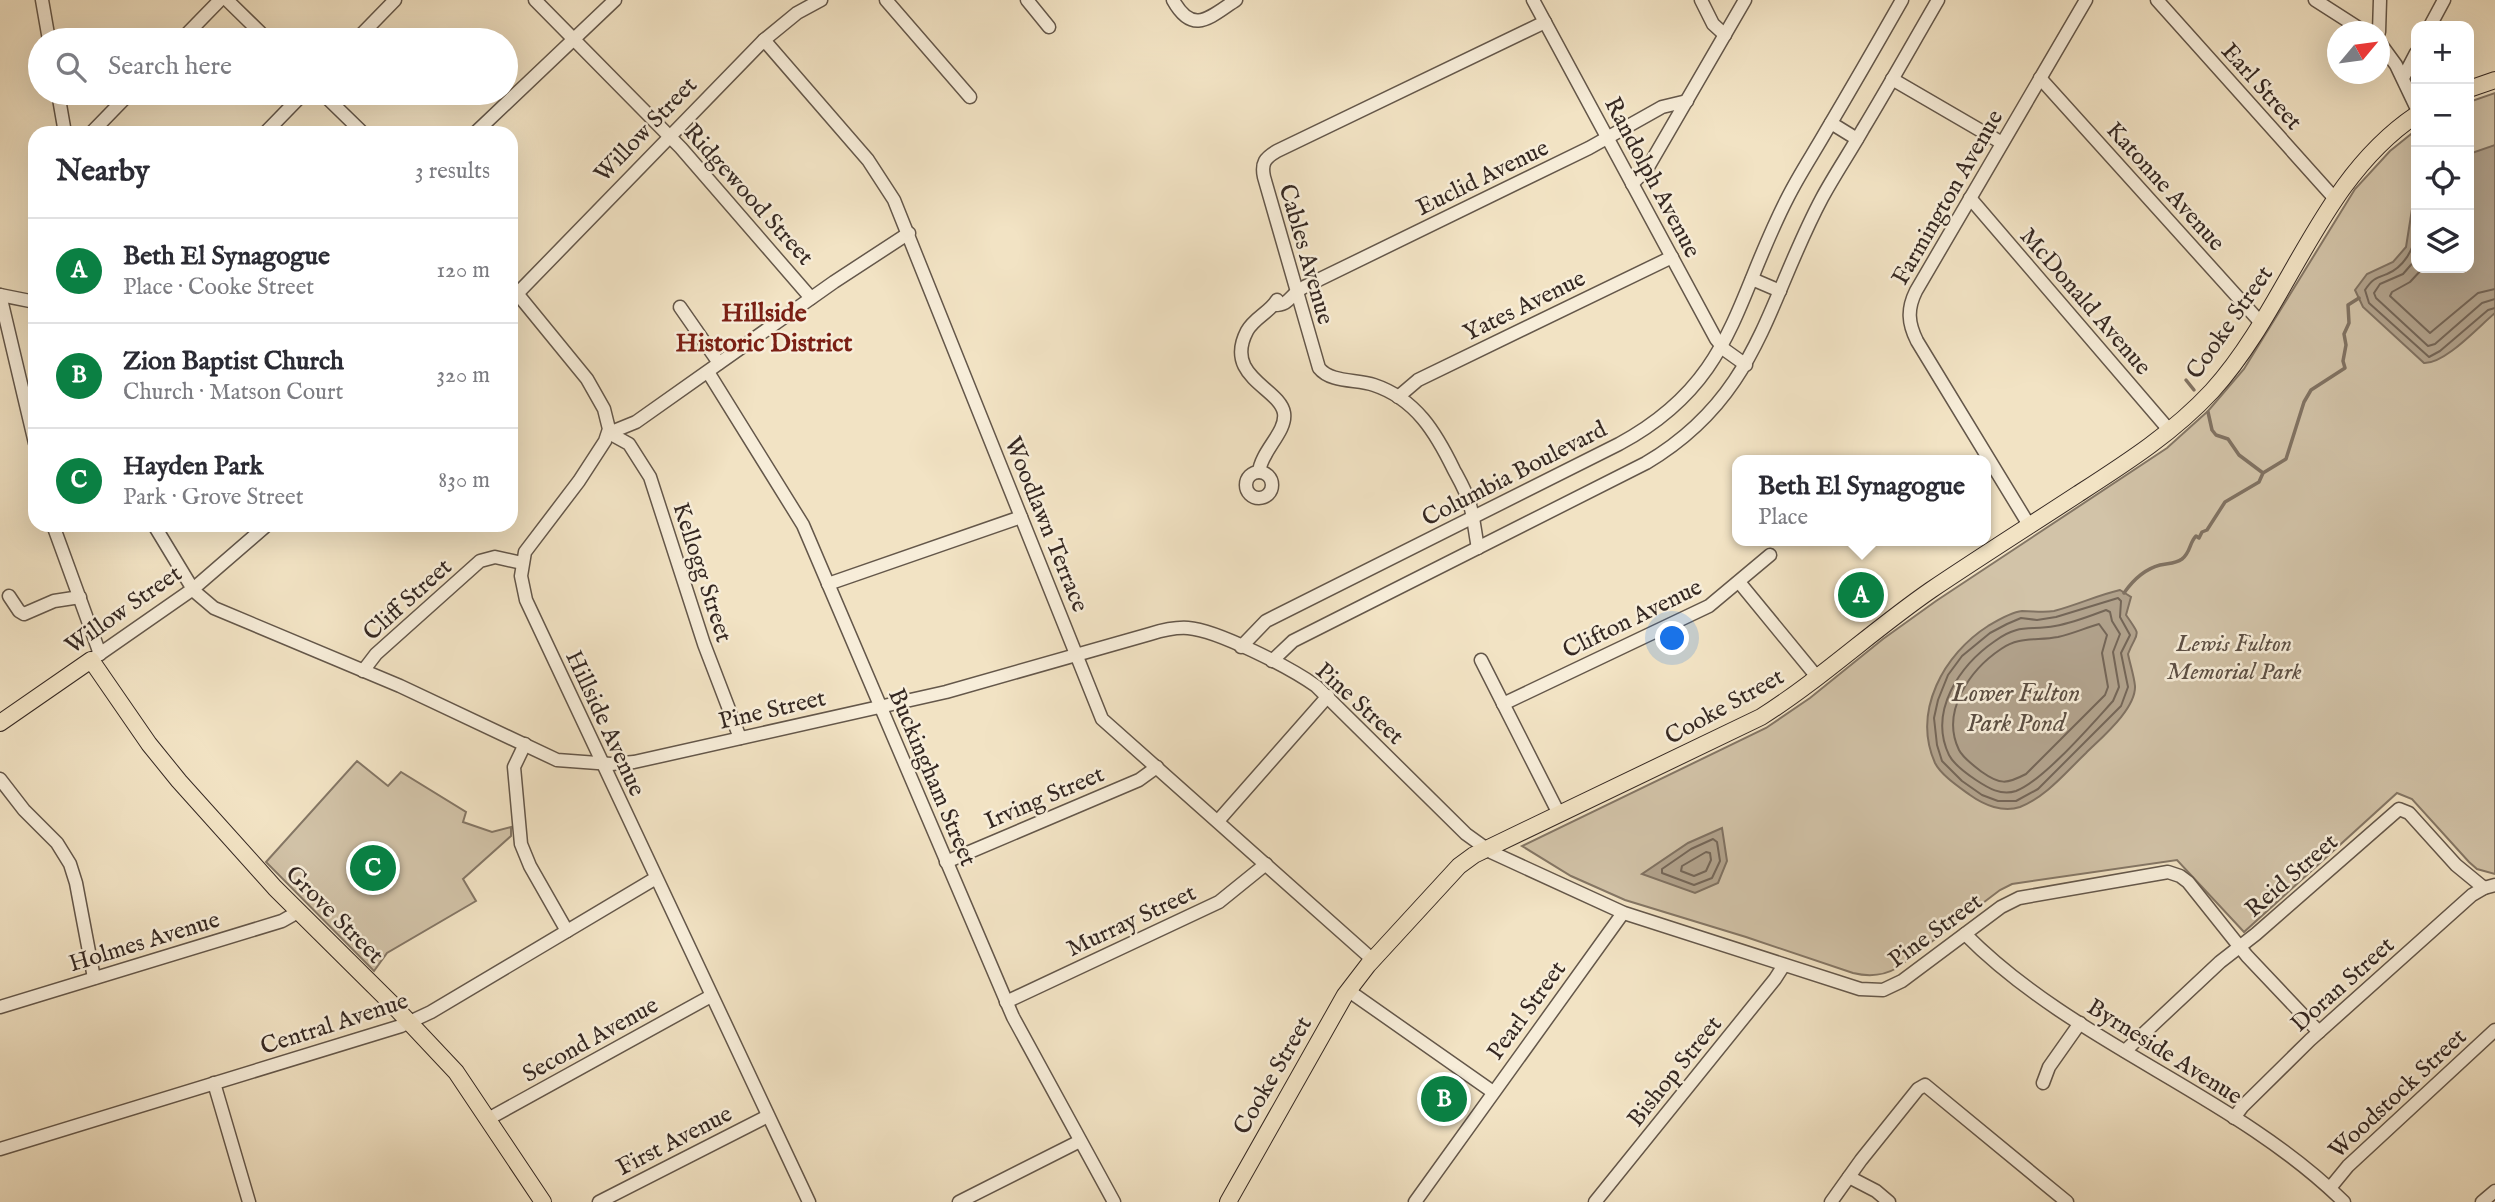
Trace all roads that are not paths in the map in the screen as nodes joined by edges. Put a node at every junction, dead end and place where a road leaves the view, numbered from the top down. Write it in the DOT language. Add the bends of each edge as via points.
graph roads {
  1 [pos="42,0"];
  2 [pos="220,0"];
  3 [pos="228,0"];
  4 [pos="395,0"];
  5 [pos="535,0"];
  6 [pos="615,0"];
  7 [pos="821,0"];
  8 [pos="886,0"];
  9 [pos="1027,0"];
  10 [pos="1173,0"];
  11 [pos="1236,0"];
  12 [pos="1533,0"];
  13 [pos="1701,0"];
  14 [pos="1745,0"];
  15 [pos="1902,0"];
  16 [pos="1938,0"];
  17 [pos="2086,0"];
  18 [pos="2157,0"];
  19 [pos="2315,0"];
  20 [pos="2380,0"];
  21 [pos="2444,0"];
  22 [pos="2348,21"];
  23 [pos="2379,21"];
  24 [pos="2433,21"];
  25 [pos="1545,22"];
  26 [pos="1049,27"];
  27 [pos="47,28"];
  28 [pos="193,28"];
  29 [pos="256,28"];
  30 [pos="368,28"];
  31 [pos="1725,35"];
  32 [pos="574,39"];
  33 [pos="764,40"];
  34 [pos="2390,55"];
  35 [pos="2411,63"];
  36 [pos="2040,78"];
  37 [pos="2403,78"];
  38 [pos="1892,79"];
  39 [pos="2495,80"];
  40 [pos="2474,87"];
  41 [pos="518,92"];
  42 [pos="2411,96"];
  43 [pos="970,97"];
  44 [pos="1687,101"];
  45 [pos="60,105"];
  46 [pos="118,105"];
  47 [pos="292,105"];
  48 [pos="334,105"];
  49 [pos="504,105"];
  50 [pos="2411,120"];
  51 [pos="1831,123"];
  52 [pos="64,126"];
  53 [pos="98,126"];
  54 [pos="272,126"];
  55 [pos="356,126"];
  56 [pos="482,126"];
  57 [pos="670,136"];
  58 [pos="1607,137"];
  59 [pos="1857,139"];
  60 [pos="2002,143"];
  61 [pos="1632,184"];
  62 [pos="1970,198"];
  63 [pos="2336,200"];
  64 [pos="909,233"];
  65 [pos="1672,257"];
  66 [pos="1752,279"];
  67 [pos="518,288"];
  68 [pos="1780,291"];
  69 [pos="1296,292"];
  70 [pos="0,295"];
  71 [pos="811,298"];
  72 [pos="518,299"];
  73 [pos="28,301"];
  74 [pos="680,306"];
  75 [pos="2261,323"];
  76 [pos="1722,348"];
  77 [pos="719,363"];
  78 [pos="1746,365"];
  79 [pos="708,372"];
  80 [pos="1398,397"];
  81 [pos="28,413"];
  82 [pos="2170,431"];
  83 [pos="609,433"];
  84 [pos="1986,455"];
  85 [pos="1991,463"];
  86 [pos="1259,472"];
  87 [pos="1021,517"];
  88 [pos="1473,517"];
  89 [pos="2029,526"];
  90 [pos="56,532"];
  91 [pos="157,532"];
  92 [pos="259,532"];
  93 [pos="1478,548"];
  94 [pos="1770,555"];
  95 [pos="522,563"];
  96 [pos="1739,582"];
  97 [pos="828,584"];
  98 [pos="193,589"];
  99 [pos="9,596"];
  100 [pos="80,597"];
  101 [pos="1241,647"];
  102 [pos="1076,655"];
  103 [pos="96,657"];
  104 [pos="1481,660"];
  105 [pos="1272,661"];
  106 [pos="363,671"];
  107 [pos="1817,677"];
  108 [pos="1328,696"];
  109 [pos="1503,704"];
  110 [pos="879,707"];
  111 [pos="0,723"];
  112 [pos="740,738"];
  113 [pos="525,744"];
  114 [pos="602,764"];
  115 [pos="1157,767"];
  116 [pos="0,779"];
  117 [pos="1559,814"];
  118 [pos="1217,821"];
  119 [pos="1487,849"];
  120 [pos="946,862"];
  121 [pos="1266,864"];
  122 [pos="656,878"];
  123 [pos="2489,886"];
  124 [pos="298,912"];
  125 [pos="1623,913"];
  126 [pos="567,930"];
  127 [pos="1965,934"];
  128 [pos="2239,947"];
  129 [pos="1373,960"];
  130 [pos="1784,965"];
  131 [pos="94,978"];
  132 [pos="1349,991"];
  133 [pos="711,996"];
  134 [pos="1006,1002"];
  135 [pos="0,1007"];
  136 [pos="410,1022"];
  137 [pos="2080,1023"];
  138 [pos="2495,1030"];
  139 [pos="2319,1031"];
  140 [pos="2125,1051"];
  141 [pos="214,1083"];
  142 [pos="2043,1083"];
  143 [pos="1493,1092"];
  144 [pos="768,1116"];
  145 [pos="2234,1118"];
  146 [pos="488,1119"];
  147 [pos="1080,1141"];
  148 [pos="0,1149"];
  149 [pos="1849,1177"];
  150 [pos="2330,1188"];
  151 [pos="2495,1191"];
  152 [pos="1232,1201"];
  153 [pos="249,1202"];
  154 [pos="543,1202"];
  155 [pos="599,1202"];
  156 [pos="808,1202"];
  157 [pos="959,1202"];
  158 [pos="1114,1202"];
  159 [pos="1415,1202"];
  160 [pos="1595,1202"];
  161 [pos="1831,1202"];
  162 [pos="1889,1202"];
  163 [pos="2067,1202"];
  164 [pos="2344,1202"];
  165 [pos="2482,1202"];
  1 -- 27 [label="street"];
  2 -- 28 [label="street"];
  3 -- 29 [label="street"];
  4 -- 30 [label="street"];
  5 -- 32 [label="street, Ridgewood Street"];
  6 -- 32 [label="street"];
  7 -- 33 [label="street, Willow Street"];
  8 -- 43 [label="street"];
  9 -- 26 [label="street"];
  10 -- 11 [label="street" via="1185,16 1197,21"];
  12 -- 25 [label="street, Randolph Avenue"];
  13 -- 31 [label="street" via="1713,24"];
  14 -- 31 [label="street"];
  15 -- 51 [label="street, Columbia Boulevard"];
  16 -- 38 [label="street, Columbia Boulevard"];
  17 -- 36 [label="street, Farmington Avenue"];
  18 -- 63 [label="street, Earl Street"];
  19 -- 22 [label="street"];
  20 -- 23 [label="street"];
  21 -- 24 [label="street"];
  25 -- 58 [label="street, Randolph Avenue"];
  25 -- 69 [label="street, Cables Avenue" via="1266,158 1264,177"];
  31 -- 44 [label="street"];
  32 -- 41 [label="street"];
  32 -- 57 [label="street, Ridgewood Street"];
  33 -- 57 [label="street, Willow Street"];
  33 -- 64 [label="street, Woodlawn Terrace" via="874,168"];
  34 -- 37 [label="street"];
  35 -- 37 [label="street"];
  36 -- 60 [label="street, Farmington Avenue"];
  36 -- 75 [label="street, Katonne Avenue"];
  37 -- 42 [label="street"];
  38 -- 59 [label="street, Columbia Boulevard"];
  38 -- 60 [label="street"];
  39 -- 40 [label="main road"];
  44 -- 58 [label="street, Euclid Avenue" via="1662,107"];
  44 -- 61 [label="street" via="1647,169"];
  45 -- 52 [label="street"];
  46 -- 53 [label="street"];
  47 -- 54 [label="street"];
  48 -- 55 [label="street"];
  49 -- 56 [label="street"];
  50 -- 63 [label="main road, Cooke Street" via="2371,154"];
  51 -- 59 [label="street"];
  51 -- 66 [label="street, Columbia Boulevard" via="1782,209"];
  57 -- 67 [label="street, Willow Street"];
  57 -- 71 [label="street, Ridgewood Street"];
  58 -- 61 [label="street, Randolph Avenue"];
  58 -- 69 [label="street, Euclid Avenue"];
  59 -- 68 [label="street, Columbia Boulevard" via="1811,219"];
  60 -- 62 [label="street, Farmington Avenue"];
  61 -- 65 [label="street, Randolph Avenue"];
  62 -- 82 [label="street, McDonald Avenue"];
  62 -- 84 [label="street, Farmington Avenue" via="1914,295 1909,320"];
  63 -- 75 [label="main road, Cooke Street"];
  64 -- 71 [label="street"];
  64 -- 87 [label="street, Woodlawn Terrace"];
  65 -- 76 [label="street, Randolph Avenue"];
  65 -- 80 [label="street, Yates Avenue" via="1418,380"];
  66 -- 68 [label="street"];
  66 -- 76 [label="street, Columbia Boulevard"];
  68 -- 78 [label="street, Columbia Boulevard"];
  69 -- 80 [label="street, Cables Avenue" via="1321,371"];
  69 -- 86 [label="street, Euclid Avenue" via="1278,298 1245,335 1244,361 1249,373 1279,402 1284,414"];
  70 -- 73 [label="street"];
  70 -- 81 [label="street"];
  71 -- 77 [label="street"];
  72 -- 83 [label="street" via="587,379 604,409"];
  74 -- 77 [label="street"];
  75 -- 82 [label="main road, Cooke Street" via="2219,383"];
  76 -- 78 [label="street, Randolph Avenue"];
  76 -- 88 [label="street, Columbia Boulevard" via="1690,391 1654,423"];
  77 -- 79 [label="street"];
  78 -- 93 [label="street, Columbia Boulevard" via="1710,413 1657,457"];
  79 -- 83 [label="street" via="636,422"];
  79 -- 97 [label="street, Buckingham Street" via="803,525"];
  80 -- 88 [label="street, Cables Avenue" via="1434,432"];
  82 -- 89 [label="main road, Cooke Street"];
  83 -- 95 [label="street"];
  83 -- 112 [label="street, Kellogg Street" via="628,444 650,477"];
  85 -- 89 [label="street, Farmington Avenue"];
  87 -- 97 [label="street"];
  87 -- 102 [label="street, Woodlawn Terrace"];
  88 -- 93 [label="street, Cables Avenue"];
  88 -- 101 [label="street, Columbia Boulevard" via="1266,621"];
  89 -- 107 [label="main road, Cooke Street" via="1910,605"];
  90 -- 100 [label="street"];
  91 -- 98 [label="street, Pine Street"];
  92 -- 98 [label="street, Willow Street"];
  93 -- 105 [label="street, Columbia Boulevard" via="1293,640"];
  94 -- 96 [label="street, Clifton Avenue"];
  95 -- 106 [label="street, Cliff Street" via="495,557 480,561"];
  95 -- 114 [label="street, Hillside Avenue" via="526,600"];
  96 -- 107 [label="street"];
  96 -- 109 [label="street, Clifton Avenue" via="1709,606"];
  97 -- 110 [label="street, Buckingham Street"];
  98 -- 103 [label="street, Willow Street"];
  98 -- 106 [label="street, Pine Street" via="214,608"];
  99 -- 100 [label="street" via="24,614 54,601"];
  100 -- 103 [label="street"];
  101 -- 102 [label="street, Pine Street" via="1204,631 1181,628"];
  101 -- 105 [label="street, Pine Street"];
  102 -- 110 [label="street, Pine Street"];
  102 -- 115 [label="street, Woodlawn Terrace" via="1102,719"];
  103 -- 111 [label="main road, Willow Street"];
  103 -- 124 [label="main road, Grove Street" via="170,771"];
  104 -- 109 [label="street"];
  105 -- 108 [label="street, Pine Street"];
  106 -- 113 [label="street, Pine Street"];
  107 -- 117 [label="main road, Cooke Street" via="1749,723"];
  108 -- 118 [label="street"];
  108 -- 119 [label="street, Pine Street" via="1466,834"];
  109 -- 117 [label="street"];
  110 -- 112 [label="street, Pine Street"];
  110 -- 120 [label="street, Buckingham Street"];
  112 -- 114 [label="street, Pine Street" via="634,762"];
  113 -- 114 [label="street, Pine Street" via="562,761"];
  113 -- 126 [label="street" via="514,767 522,844"];
  114 -- 122 [label="street, Hillside Avenue"];
  115 -- 118 [label="street, Woodlawn Terrace"];
  115 -- 120 [label="street, Irving Street" via="1139,780"];
  116 -- 131 [label="street" via="70,864"];
  117 -- 119 [label="main road, Cooke Street"];
  118 -- 121 [label="street, Woodlawn Terrace"];
  119 -- 125 [label="street, Pine Street"];
  119 -- 129 [label="main road, Cooke Street" via="1459,866"];
  120 -- 134 [label="street, Buckingham Street"];
  121 -- 129 [label="street, Woodlawn Terrace"];
  121 -- 134 [label="street, Murray Street" via="1219,902"];
  122 -- 126 [label="street, Central Avenue"];
  122 -- 133 [label="street, Hillside Avenue"];
  123 -- 128 [label="street, Reid Street" via="2456,865 2409,813 2399,809"];
  123 -- 139 [label="street, Doran Street" via="2472,895"];
  124 -- 131 [label="street, Holmes Avenue" via="282,921"];
  124 -- 136 [label="main road, Grove Street"];
  125 -- 130 [label="street, Pine Street"];
  125 -- 143 [label="street, Pearl Street"];
  126 -- 136 [label="street, Central Avenue"];
  127 -- 128 [label="street, Pine Street" via="2026,896 2168,872 2188,882"];
  127 -- 130 [label="street, Pine Street" via="1882,990 1860,989"];
  127 -- 137 [label="street, Byrneside Avenue" via="2014,979"];
  128 -- 139 [label="street, Pine Street"];
  128 -- 140 [label="street, Reid Street"];
  129 -- 132 [label="main road, Cooke Street"];
  130 -- 160 [label="street, Bishop Street"];
  131 -- 135 [label="street, Holmes Avenue"];
  132 -- 143 [label="street"];
  132 -- 152 [label="main road, Cooke Street"];
  133 -- 144 [label="street, Hillside Avenue"];
  133 -- 146 [label="street, Second Avenue"];
  134 -- 147 [label="street, Buckingham Street"];
  136 -- 141 [label="street, Central Avenue"];
  136 -- 146 [label="main road, Grove Street" via="456,1072"];
  137 -- 140 [label="street, Byrneside Avenue"];
  137 -- 142 [label="street"];
  138 -- 150 [label="street, Woodstock Street"];
  139 -- 145 [label="street, Doran Street"];
  140 -- 145 [label="street, Byrneside Avenue"];
  141 -- 148 [label="street, Central Avenue"];
  141 -- 153 [label="street"];
  143 -- 159 [label="street, Pearl Street"];
  144 -- 155 [label="street, First Avenue"];
  144 -- 156 [label="street, Hillside Avenue"];
  145 -- 150 [label="street, Byrneside Avenue"];
  146 -- 154 [label="main road, Grove Street"];
  147 -- 157 [label="street"];
  147 -- 158 [label="street, Buckingham Street"];
  149 -- 161 [label="street"];
  149 -- 162 [label="street"];
  149 -- 163 [label="street" via="1924,1085"];
  150 -- 164 [label="street, Byrneside Avenue"];
  151 -- 165 [label="street"];
}
